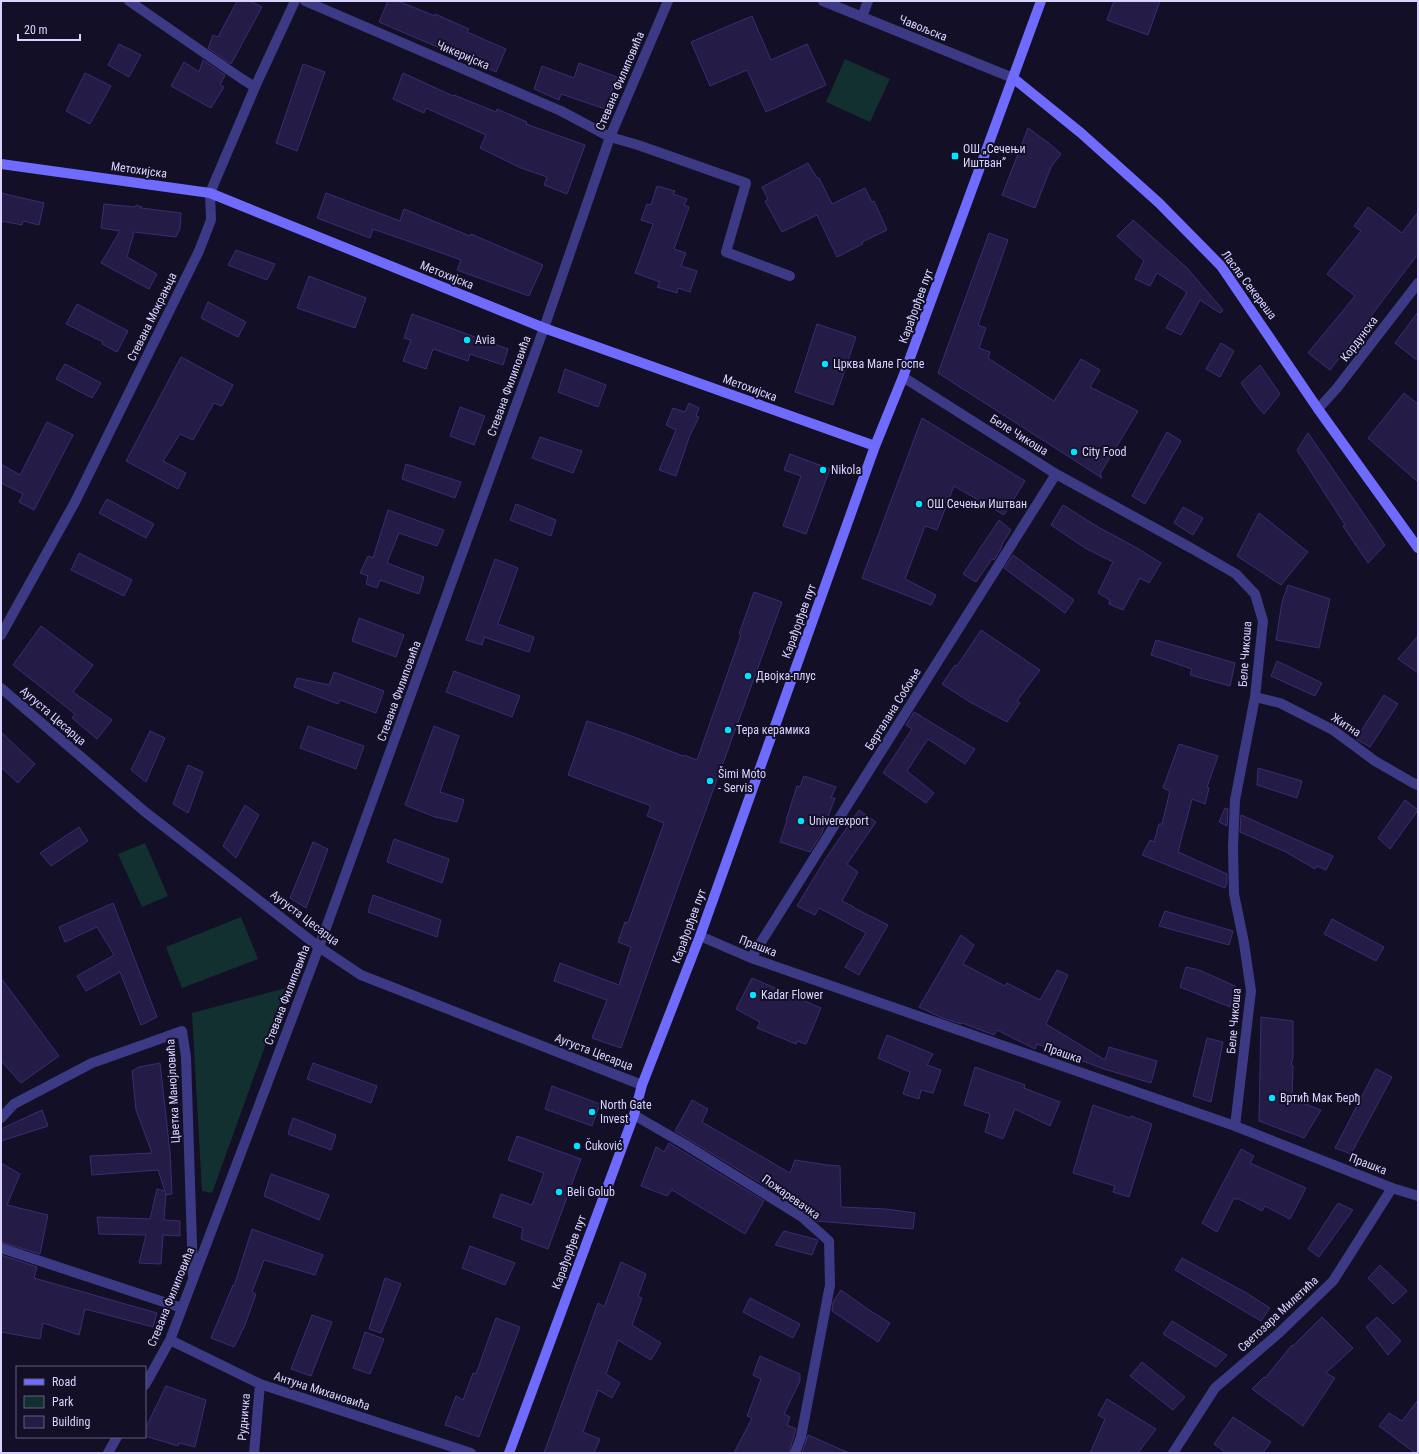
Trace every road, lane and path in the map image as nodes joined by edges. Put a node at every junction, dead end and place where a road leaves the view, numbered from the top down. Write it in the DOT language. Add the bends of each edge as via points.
graph roads {
  1 [pos="129,1"];
  2 [pos="295,1"];
  3 [pos="305,1"];
  4 [pos="668,1"];
  5 [pos="823,1"];
  6 [pos="868,1"];
  7 [pos="1041,1"];
  8 [pos="862,17"];
  9 [pos="1013,78"];
  10 [pos="255,87"];
  11 [pos="610,137"];
  12 [pos="1,164"];
  13 [pos="210,193"];
  14 [pos="790,276"];
  15 [pos="1418,283"];
  16 [pos="544,328"];
  17 [pos="903,377"];
  18 [pos="1318,408"];
  19 [pos="875,446"];
  20 [pos="1056,474"];
  21 [pos="1418,548"];
  22 [pos="1,634"];
  23 [pos="1,688"];
  24 [pos="1255,697"];
  25 [pos="1418,785"];
  26 [pos="700,936"];
  27 [pos="319,947"];
  28 [pos="751,958"];
  29 [pos="642,1085"];
  30 [pos="634,1115"];
  31 [pos="1,1118"];
  32 [pos="1235,1126"];
  33 [pos="1392,1188"];
  34 [pos="1418,1196"];
  35 [pos="1,1248"];
  36 [pos="193,1280"];
  37 [pos="182,1308"];
  38 [pos="170,1340"];
  39 [pos="146,1383"];
  40 [pos="260,1384"];
  41 [pos="116,1438"];
  42 [pos="108,1453"];
  43 [pos="254,1453"];
  44 [pos="471,1453"];
  45 [pos="509,1453"];
  46 [pos="795,1453"];
  47 [pos="1173,1453"];
  1 -- 10 [label="street"];
  2 -- 10 [label="street, Стевана Мокрањца"];
  3 -- 11 [label="street, Чикеријска" via="561,111"];
  4 -- 11 [label="street, Стевана Филиповића"];
  5 -- 8 [label="street, Чавољска"];
  6 -- 8 [label="street"];
  7 -- 9 [label="main road, Карађорђев пут"];
  8 -- 9 [label="street, Чавољска"];
  9 -- 17 [label="main road, Карађорђев пут"];
  9 -- 18 [label="main road, Ласла Секереша" via="1081,133 1160,203 1221,266"];
  10 -- 13 [label="street, Стевана Мокрањца"];
  11 -- 14 [label="street, Чикеријска" via="746,183 726,252"];
  11 -- 16 [label="street, Стевана Филиповића"];
  12 -- 13 [label="main road, Метохијска"];
  13 -- 16 [label="main road, Метохијска"];
  13 -- 22 [label="street, Стевана Мокрањца" via="211,220 199,251 75,502"];
  15 -- 18 [label="street, Кордунска" via="1337,388"];
  16 -- 19 [label="main road, Метохијска"];
  16 -- 27 [label="street, Стевана Филиповића"];
  17 -- 19 [label="main road, Карађорђев пут"];
  17 -- 20 [label="street, Беле Чикоша"];
  18 -- 21 [label="main road, Ласла Секереша"];
  19 -- 26 [label="main road, Карађорђев пут"];
  20 -- 24 [label="street, Беле Чикоша" via="1236,574 1255,594 1263,621"];
  20 -- 28 [label="street, Берталана Собоње"];
  23 -- 27 [label="street, Аугуста Цесарца" via="144,811"];
  24 -- 25 [label="street, Житна" via="1280,703 1333,730 1375,761"];
  24 -- 32 [label="street, Беле Чикоша" via="1234,816 1234,894 1251,991"];
  26 -- 28 [label="street, Прашка"];
  26 -- 29 [label="main road, Карађорђев пут"];
  27 -- 29 [label="street, Аугуста Цесарца" via="361,975"];
  27 -- 36 [label="street, Стевана Филиповића"];
  28 -- 32 [label="street, Прашка"];
  29 -- 30 [label="main road, Карађорђев пут"];
  30 -- 45 [label="main road, Карађорђев пут"];
  30 -- 46 [label="street, Пожаревачка" via="802,1217 829,1241 830,1285 801,1437"];
  31 -- 36 [label="street, Цветка Манојловића" via="14,1104 92,1063 182,1031 186,1057"];
  32 -- 33 [label="street, Прашка"];
  33 -- 34 [label="street, Прашка"];
  33 -- 47 [label="street, Светозара Милетића" via="1333,1281 1279,1333 1215,1388"];
  35 -- 37 [label="street"];
  36 -- 37 [label="street, Стевана Филиповића"];
  37 -- 38 [label="street, Стевана Филиповића"];
  38 -- 39 [label="street, Стевана Филиповића"];
  38 -- 40 [label="street, Антуна Михановића"];
  40 -- 43 [label="street, Рудничка"];
  40 -- 44 [label="street, Антуна Михановића"];
  41 -- 42 [label="street"];
}
